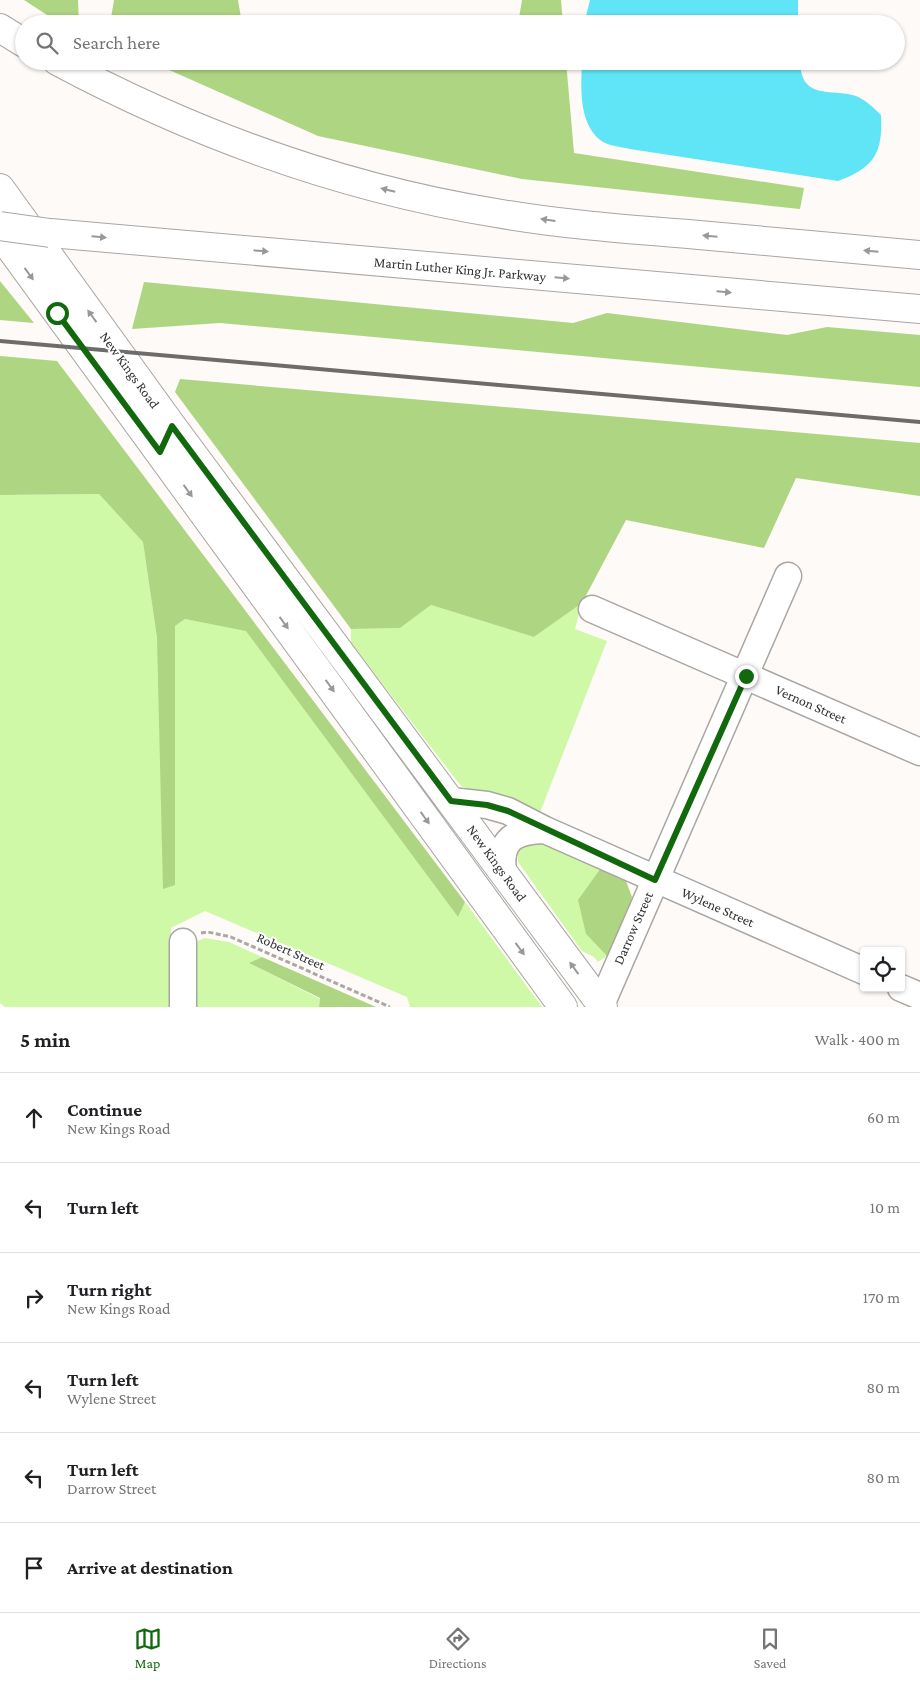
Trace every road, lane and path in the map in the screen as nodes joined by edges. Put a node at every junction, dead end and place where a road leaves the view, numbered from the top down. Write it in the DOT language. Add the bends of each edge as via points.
graph roads {
  1 [pos="0,28"];
  2 [pos="15,37"];
  3 [pos="75,70"];
  4 [pos="0,188"];
  5 [pos="0,226"];
  6 [pos="0,234"];
  7 [pos="920,255"];
  8 [pos="920,309"];
  9 [pos="172,426"];
  10 [pos="160,452"];
  11 [pos="788,576"];
  12 [pos="592,610"];
  13 [pos="746,676"];
  14 [pos="920,752"];
  15 [pos="451,801"];
  16 [pos="545,830"];
  17 [pos="503,872"];
  18 [pos="655,880"];
  19 [pos="183,942"];
  20 [pos="860,969"];
  21 [pos="905,990"];
  22 [pos="920,996"];
  23 [pos="601,1006"];
  24 [pos="183,1007"];
  25 [pos="390,1007"];
  26 [pos="563,1007"];
  1 -- 2 [label="main road"];
  7 -- 3 [label="main road, one-way" via="602,227 428,200 326,173 210,134"];
  9 -- 4 [label="main road, New Kings Road, one-way"];
  5 -- 8 [label="main road, Martin Luther King Jr. Parkway, one-way, bridge"];
  6 -- 10 [label="main road, New Kings Road, one-way"];
  9 -- 10 [label="street"];
  9 -- 15 [label="main road, New Kings Road"];
  10 -- 26 [label="main road, New Kings Road, one-way"];
  11 -- 13 [label="street, Darrow Street"];
  12 -- 13 [label="street, Vernon Street"];
  13 -- 14 [label="street, Vernon Street"];
  13 -- 18 [label="street, Darrow Street"];
  15 -- 16 [label="street, Wylene Street" via="508,811"];
  15 -- 17 [label="main road, New Kings Road"];
  16 -- 17 [label="street" via="516,834 506,844 502,857"];
  16 -- 18 [label="street, Wylene Street"];
  23 -- 17 [label="main road, New Kings Road, one-way"];
  18 -- 20 [label="street, Wylene Street"];
  18 -- 23 [label="street, Darrow Street"];
  19 -- 24 [label="street"];
  19 -- 25 [label="path, Robert Street" via="208,932 231,937"];
  21 -- 22 [label="street"];
}
